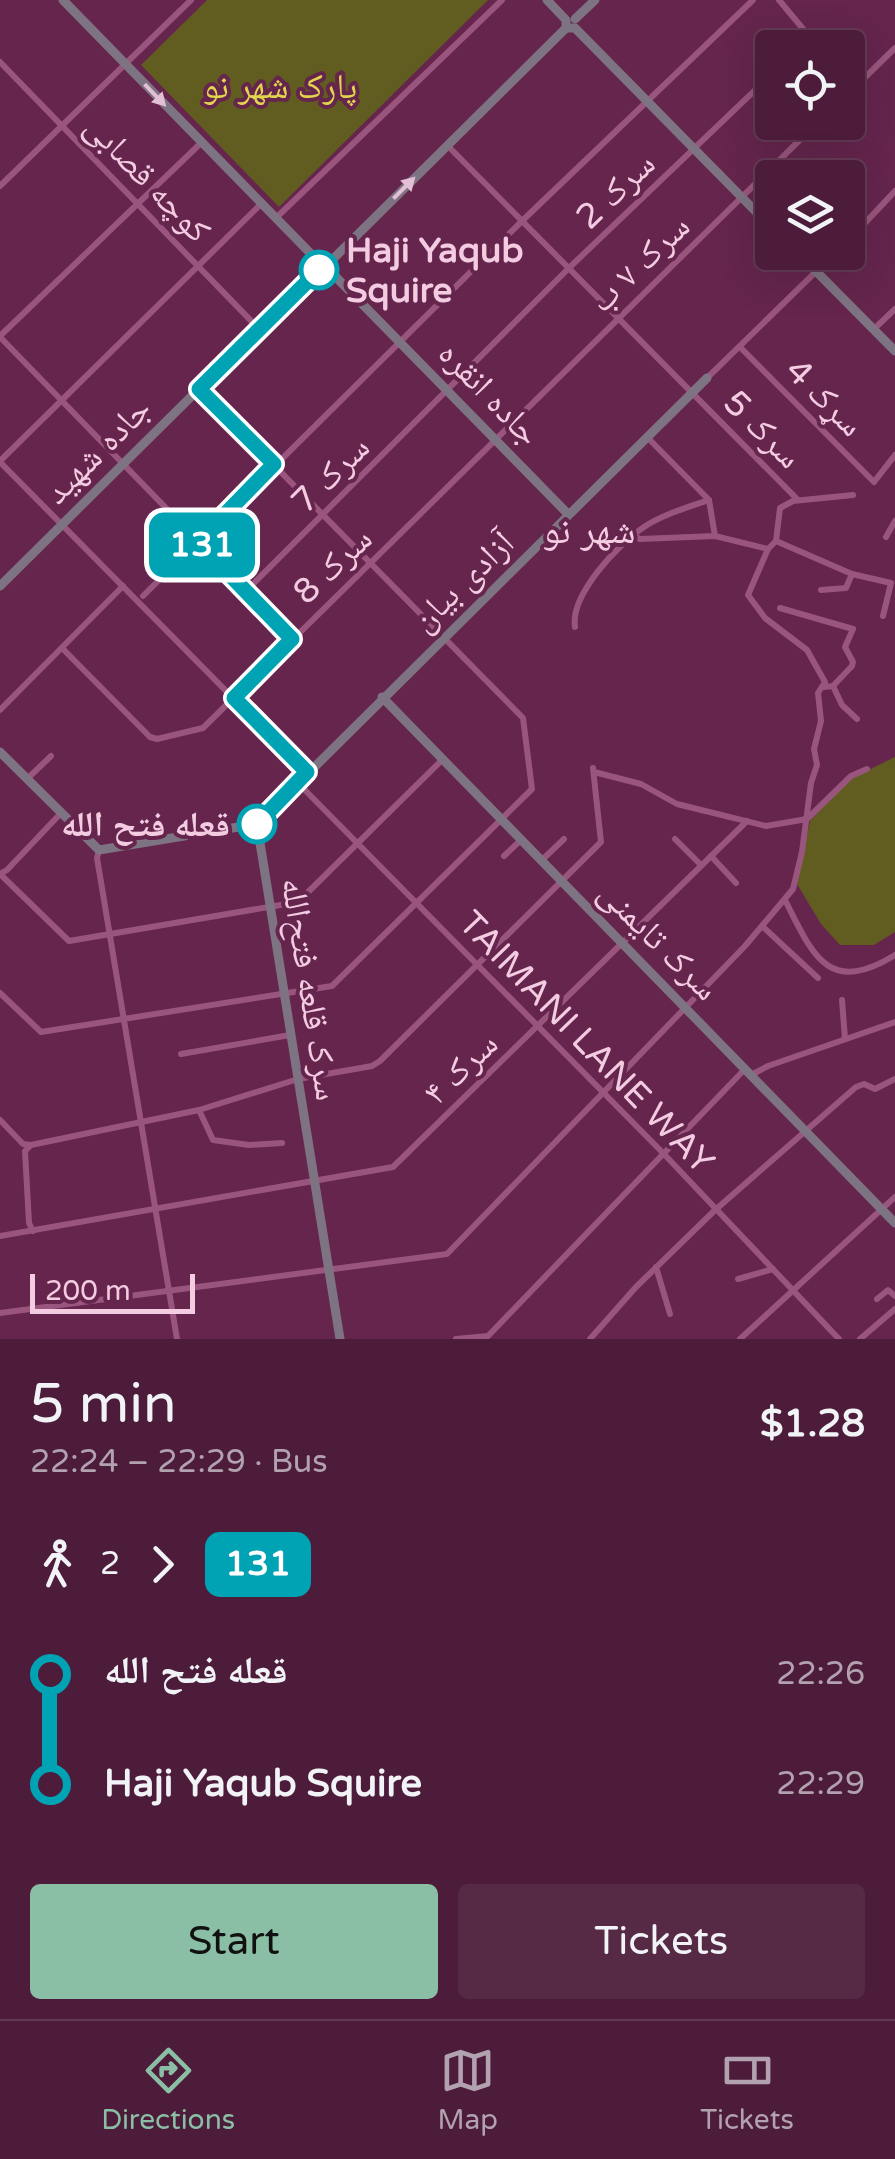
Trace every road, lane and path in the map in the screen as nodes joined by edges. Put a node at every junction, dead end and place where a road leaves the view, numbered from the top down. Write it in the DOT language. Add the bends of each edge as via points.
graph roads {
  1 [pos="63,0"];
  2 [pos="191,0"];
  3 [pos="502,0"];
  4 [pos="547,0"];
  5 [pos="595,0"];
  6 [pos="753,0"];
  7 [pos="779,0"];
  8 [pos="571,24"];
  9 [pos="804,30"];
  10 [pos="895,48"];
  11 [pos="0,62"];
  12 [pos="125,63"];
  13 [pos="865,77"];
  14 [pos="755,90"];
  15 [pos="647,101"];
  16 [pos="62,125"];
  17 [pos="800,140"];
  18 [pos="202,142"];
  19 [pos="447,145"];
  20 [pos="694,148"];
  21 [pos="0,186"];
  22 [pos="895,192"];
  23 [pos="742,197"];
  24 [pos="262,203"];
  25 [pos="139,204"];
  26 [pos="755,210"];
  27 [pos="277,217"];
  28 [pos="522,221"];
  29 [pos="865,223"];
  30 [pos="325,264"];
  31 [pos="198,265"];
  32 [pos="570,267"];
  33 [pos="814,270"];
  34 [pos="820,270"];
  35 [pos="817,273"];
  36 [pos="895,310"];
  37 [pos="620,316"];
  38 [pos="259,329"];
  39 [pos="874,330"];
  40 [pos="0,337"];
  41 [pos="401,341"];
  42 [pos="740,346"];
  43 [pos="895,352"];
  44 [pos="707,378"];
  45 [pos="199,389"];
  46 [pos="448,390"];
  47 [pos="692,394"];
  48 [pos="60,399"];
  49 [pos="647,437"];
  50 [pos="496,440"];
  51 [pos="894,458"];
  52 [pos="0,462"];
  53 [pos="123,464"];
  54 [pos="274,464"];
  55 [pos="853,495"];
  56 [pos="709,500"];
  57 [pos="799,501"];
  58 [pos="568,514"];
  59 [pos="324,516"];
  60 [pos="895,521"];
  61 [pos="62,524"];
  62 [pos="634,536"];
  63 [pos="715,536"];
  64 [pos="886,536"];
  65 [pos="198,541"];
  66 [pos="776,541"];
  67 [pos="768,549"];
  68 [pos="370,563"];
  69 [pos="852,574"];
  70 [pos="0,586"];
  71 [pos="123,586"];
  72 [pos="821,590"];
  73 [pos="246,591"];
  74 [pos="142,596"];
  75 [pos="780,608"];
  76 [pos="883,616"];
  77 [pos="576,627"];
  78 [pos="443,638"];
  79 [pos="292,639"];
  80 [pos="62,648"];
  81 [pos="829,686"];
  82 [pos="234,698"];
  83 [pos="382,698"];
  84 [pos="0,710"];
  85 [pos="857,719"];
  86 [pos="0,752"];
  87 [pos="52,756"];
  88 [pos="444,760"];
  89 [pos="867,768"];
  90 [pos="307,772"];
  91 [pos="27,779"];
  92 [pos="297,782"];
  93 [pos="61,813"];
  94 [pos="502,819"];
  95 [pos="807,819"];
  96 [pos="747,821"];
  97 [pos="257,824"];
  98 [pos="522,839"];
  99 [pos="564,839"];
  100 [pos="675,839"];
  101 [pos="356,844"];
  102 [pos="99,850"];
  103 [pos="504,856"];
  104 [pos="711,856"];
  105 [pos="542,860"];
  106 [pos="701,866"];
  107 [pos="0,874"];
  108 [pos="562,880"];
  109 [pos="736,882"];
  110 [pos="785,900"];
  111 [pos="418,902"];
  112 [pos="270,908"];
  113 [pos="762,926"];
  114 [pos="110,935"];
  115 [pos="622,943"];
  116 [pos="895,955"];
  117 [pos="475,965"];
  118 [pos="818,978"];
  119 [pos="284,991"];
  120 [pos="0,993"];
  121 [pos="842,1000"];
  122 [pos="686,1006"];
  123 [pos="124,1017"];
  124 [pos="895,1022"];
  125 [pos="539,1028"];
  126 [pos="290,1035"];
  127 [pos="846,1038"];
  128 [pos="180,1054"];
  129 [pos="749,1071"];
  130 [pos="298,1078"];
  131 [pos="895,1079"];
  132 [pos="601,1092"];
  133 [pos="199,1110"];
  134 [pos="0,1120"];
  135 [pos="144,1122"];
  136 [pos="805,1129"];
  137 [pos="282,1143"];
  138 [pos="31,1145"];
  139 [pos="663,1153"];
  140 [pos="314,1182"];
  141 [pos="895,1197"];
  142 [pos="882,1209"];
  143 [pos="155,1210"];
  144 [pos="714,1210"];
  145 [pos="895,1223"];
  146 [pos="34,1232"];
  147 [pos="0,1236"];
  148 [pos="656,1267"];
  149 [pos="772,1269"];
  150 [pos="330,1271"];
  151 [pos="738,1279"];
  152 [pos="792,1289"];
  153 [pos="169,1292"];
  154 [pos="895,1296"];
  155 [pos="877,1299"];
  156 [pos="895,1308"];
  157 [pos="0,1313"];
  158 [pos="670,1314"];
  159 [pos="177,1339"];
  160 [pos="340,1339"];
  161 [pos="456,1339"];
  162 [pos="590,1339"];
  163 [pos="740,1339"];
  164 [pos="839,1339"];
  165 [pos="860,1339"];
  1 -- 12 [label="main road, جاده انقره"];
  2 -- 12 [label="street"];
  3 -- 27 [label="street"];
  4 -- 8 [label="main road"];
  5 -- 8 [label="main road, جاده شهید"];
  6 -- 15 [label="street"];
  7 -- 9 [label="street"];
  8 -- 15 [label="main road"];
  8 -- 19 [label="main road, جاده شهید"];
  10 -- 13 [label="street"];
  11 -- 16 [label="street, کوچه قصابی"];
  12 -- 16 [label="street"];
  12 -- 18 [label="main road, جاده انقره, one-way"];
  14 -- 20 [label="street, سرک 2"];
  15 -- 20 [label="main road"];
  15 -- 28 [label="street"];
  16 -- 21 [label="street"];
  16 -- 25 [label="street, کوچه قصابی"];
  17 -- 23 [label="street, سرک ۷ ب"];
  18 -- 24 [label="main road, جاده انقره"];
  18 -- 25 [label="street"];
  19 -- 28 [label="street, سرک 5"];
  30 -- 19 [label="main road, جاده شهید, one-way"];
  20 -- 23 [label="main road"];
  20 -- 32 [label="street, سرک 2"];
  22 -- 29 [label="street"];
  23 -- 26 [label="main road"];
  23 -- 37 [label="street, سرک ۷ ب"];
  24 -- 27 [label="main road, جاده انقره"];
  24 -- 31 [label="street"];
  25 -- 31 [label="street, کوچه قصابی"];
  25 -- 40 [label="street"];
  27 -- 30 [label="main road, جاده انقره"];
  28 -- 32 [label="street, سرک 5"];
  28 -- 41 [label="street"];
  30 -- 38 [label="main road, جاده شهید"];
  30 -- 41 [label="main road, جاده انقره"];
  31 -- 38 [label="street, کوچه قصابی"];
  31 -- 48 [label="street"];
  32 -- 37 [label="street, سرک 5"];
  32 -- 46 [label="street"];
  33 -- 35 [label="main road"];
  34 -- 35 [label="street"];
  35 -- 39 [label="main road"];
  35 -- 42 [label="street"];
  36 -- 39 [label="street"];
  37 -- 47 [label="street, سرک 5"];
  37 -- 50 [label="street, سرک ۷ ب"];
  38 -- 45 [label="main road, جاده شهید"];
  39 -- 43 [label="main road"];
  40 -- 48 [label="street"];
  41 -- 46 [label="main road, جاده انقره"];
  41 -- 54 [label="street"];
  42 -- 44 [label="street"];
  42 -- 51 [label="street, سړک 4" via="874,482"];
  44 -- 47 [label="main road, آزادی بیان"];
  45 -- 53 [label="main road, جاده شهید"];
  45 -- 54 [label="street"];
  46 -- 50 [label="main road, جاده انقره"];
  46 -- 59 [label="street, سرک 7"];
  47 -- 49 [label="main road, آزادی بیان"];
  47 -- 57 [label="street, سرک 5"];
  48 -- 52 [label="street"];
  48 -- 53 [label="street"];
  49 -- 56 [label="street"];
  49 -- 58 [label="main road, آزادی بیان"];
  50 -- 58 [label="main road, جاده انقره"];
  50 -- 68 [label="street, سرک 8"];
  52 -- 61 [label="street"];
  53 -- 61 [label="main road, جاده شهید"];
  53 -- 65 [label="street"];
  54 -- 59 [label="street"];
  54 -- 65 [label="street"];
  55 -- 57 [label="street"];
  56 -- 62 [label="street"];
  56 -- 63 [label="street"];
  57 -- 66 [label="street" via="778,510"];
  58 -- 78 [label="main road, آزادی بیان"];
  59 -- 68 [label="street"];
  59 -- 73 [label="street, سرک 7"];
  60 -- 64 [label="street"];
  61 -- 70 [label="main road, جاده شهید"];
  61 -- 71 [label="street"];
  62 -- 63 [label="street"];
  62 -- 77 [label="street" via="589,586 574,616"];
  63 -- 67 [label="street"];
  65 -- 73 [label="street"];
  65 -- 74 [label="street"];
  66 -- 67 [label="street"];
  66 -- 69 [label="street"];
  67 -- 81 [label="street" via="748,595 764,618 809,653"];
  68 -- 78 [label="street"];
  68 -- 79 [label="street, سرک 8"];
  69 -- 72 [label="street" via="846,588"];
  69 -- 76 [label="street" via="892,584"];
  71 -- 80 [label="street"];
  71 -- 82 [label="street"];
  73 -- 79 [label="street"];
  75 -- 81 [label="street" via="853,628 844,648 853,664"];
  78 -- 83 [label="main road, آزادی بیان"];
  78 -- 94 [label="street" via="525,725 532,789"];
  79 -- 82 [label="street, سرک 8"];
  80 -- 82 [label="street, سرک 8" via="153,738 203,728"];
  80 -- 84 [label="street"];
  81 -- 85 [label="street"];
  81 -- 95 [label="street" via="818,693 821,721"];
  82 -- 90 [label="street"];
  83 -- 88 [label="main road, سرک تایمنی"];
  83 -- 90 [label="main road, آزادی بیان"];
  86 -- 91 [label="main road"];
  87 -- 91 [label="street"];
  88 -- 94 [label="main road, سرک تایمنی"];
  88 -- 101 [label="street"];
  89 -- 95 [label="street"];
  90 -- 92 [label="main road, آزادی بیان"];
  91 -- 93 [label="main road"];
  92 -- 97 [label="main road, آزادی بیان"];
  92 -- 101 [label="street, TAIMANI LANE WAY"];
  93 -- 102 [label="main road"];
  93 -- 107 [label="street"];
  94 -- 98 [label="main road, سرک تایمنی"];
  94 -- 111 [label="street"];
  95 -- 96 [label="street" via="766,826"];
  95 -- 110 [label="street" via="795,886"];
  96 -- 104 [label="street, سرک ۴"];
  96 -- 108 [label="street" via="677,804 641,784 593,770 602,840"];
  97 -- 102 [label="main road"];
  97 -- 112 [label="main road, سرک قلعه فتح‌الله"];
  98 -- 103 [label="street"];
  98 -- 105 [label="main road, سرک تایمنی"];
  99 -- 105 [label="street"];
  100 -- 106 [label="street"];
  101 -- 111 [label="street, TAIMANI LANE WAY"];
  101 -- 112 [label="street" via="301,900"];
  102 -- 114 [label="street"];
  104 -- 106 [label="street, سرک ۴"];
  104 -- 109 [label="street"];
  105 -- 108 [label="main road, سرک تایمنی"];
  106 -- 115 [label="street, سرک ۴"];
  107 -- 114 [label="street" via="66,940"];
  108 -- 115 [label="main road, سرک تایمنی"];
  108 -- 117 [label="street"];
  110 -- 113 [label="street"];
  110 -- 116 [label="street" via="810,951 825,966 852,971"];
  111 -- 117 [label="street, TAIMANI LANE WAY"];
  111 -- 119 [label="street" via="336,983"];
  112 -- 114 [label="street"];
  112 -- 119 [label="main road, سرک قلعه فتح‌الله"];
  113 -- 118 [label="street"];
  113 -- 122 [label="street"];
  114 -- 123 [label="street"];
  115 -- 122 [label="main road, سرک تایمنی"];
  115 -- 125 [label="street, سرک ۴"];
  117 -- 125 [label="street, TAIMANI LANE WAY"];
  117 -- 130 [label="street" via="380,1062"];
  119 -- 123 [label="street"];
  119 -- 126 [label="main road, سرک قلعه فتح‌الله"];
  120 -- 123 [label="street" via="41,1032"];
  121 -- 127 [label="street"];
  122 -- 129 [label="main road, سرک تایمنی"];
  122 -- 132 [label="street"];
  123 -- 135 [label="street"];
  124 -- 127 [label="street"];
  125 -- 132 [label="street, TAIMANI LANE WAY"];
  125 -- 140 [label="street, سرک ۴" via="398,1164"];
  126 -- 128 [label="street"];
  126 -- 130 [label="main road, سرک قلعه فتح‌الله"];
  127 -- 129 [label="street"];
  129 -- 136 [label="main road, سرک تایمنی"];
  129 -- 139 [label="street"];
  130 -- 133 [label="street"];
  130 -- 140 [label="main road, سرک قلعه فتح‌الله"];
  131 -- 136 [label="street" via="875,1088 856,1086"];
  132 -- 139 [label="street, TAIMANI LANE WAY"];
  132 -- 150 [label="street" via="447,1254"];
  133 -- 135 [label="street"];
  133 -- 137 [label="street" via="213,1140"];
  134 -- 138 [label="street"];
  135 -- 138 [label="street"];
  135 -- 143 [label="street"];
  136 -- 142 [label="main road, سرک تایمنی"];
  136 -- 144 [label="street"];
  138 -- 146 [label="street" via="25,1151"];
  139 -- 144 [label="street, TAIMANI LANE WAY"];
  139 -- 161 [label="street" via="488,1336"];
  140 -- 143 [label="street, سرک ۴"];
  140 -- 150 [label="main road, سرک قلعه فتح‌الله"];
  141 -- 142 [label="street"];
  142 -- 145 [label="main road, سرک تایمنی"];
  142 -- 152 [label="street"];
  143 -- 146 [label="street, سرک ۴"];
  143 -- 153 [label="street"];
  144 -- 148 [label="street"];
  144 -- 149 [label="street, TAIMANI LANE WAY"];
  146 -- 147 [label="street, سرک ۴"];
  148 -- 158 [label="street"];
  148 -- 162 [label="street"];
  149 -- 151 [label="street"];
  149 -- 152 [label="street, TAIMANI LANE WAY"];
  150 -- 153 [label="street"];
  150 -- 160 [label="main road, سرک قلعه فتح‌الله"];
  152 -- 163 [label="street"];
  152 -- 164 [label="street, TAIMANI LANE WAY"];
  153 -- 157 [label="street"];
  153 -- 159 [label="street"];
  154 -- 155 [label="street" via="888,1290"];
  156 -- 165 [label="street"];
}
